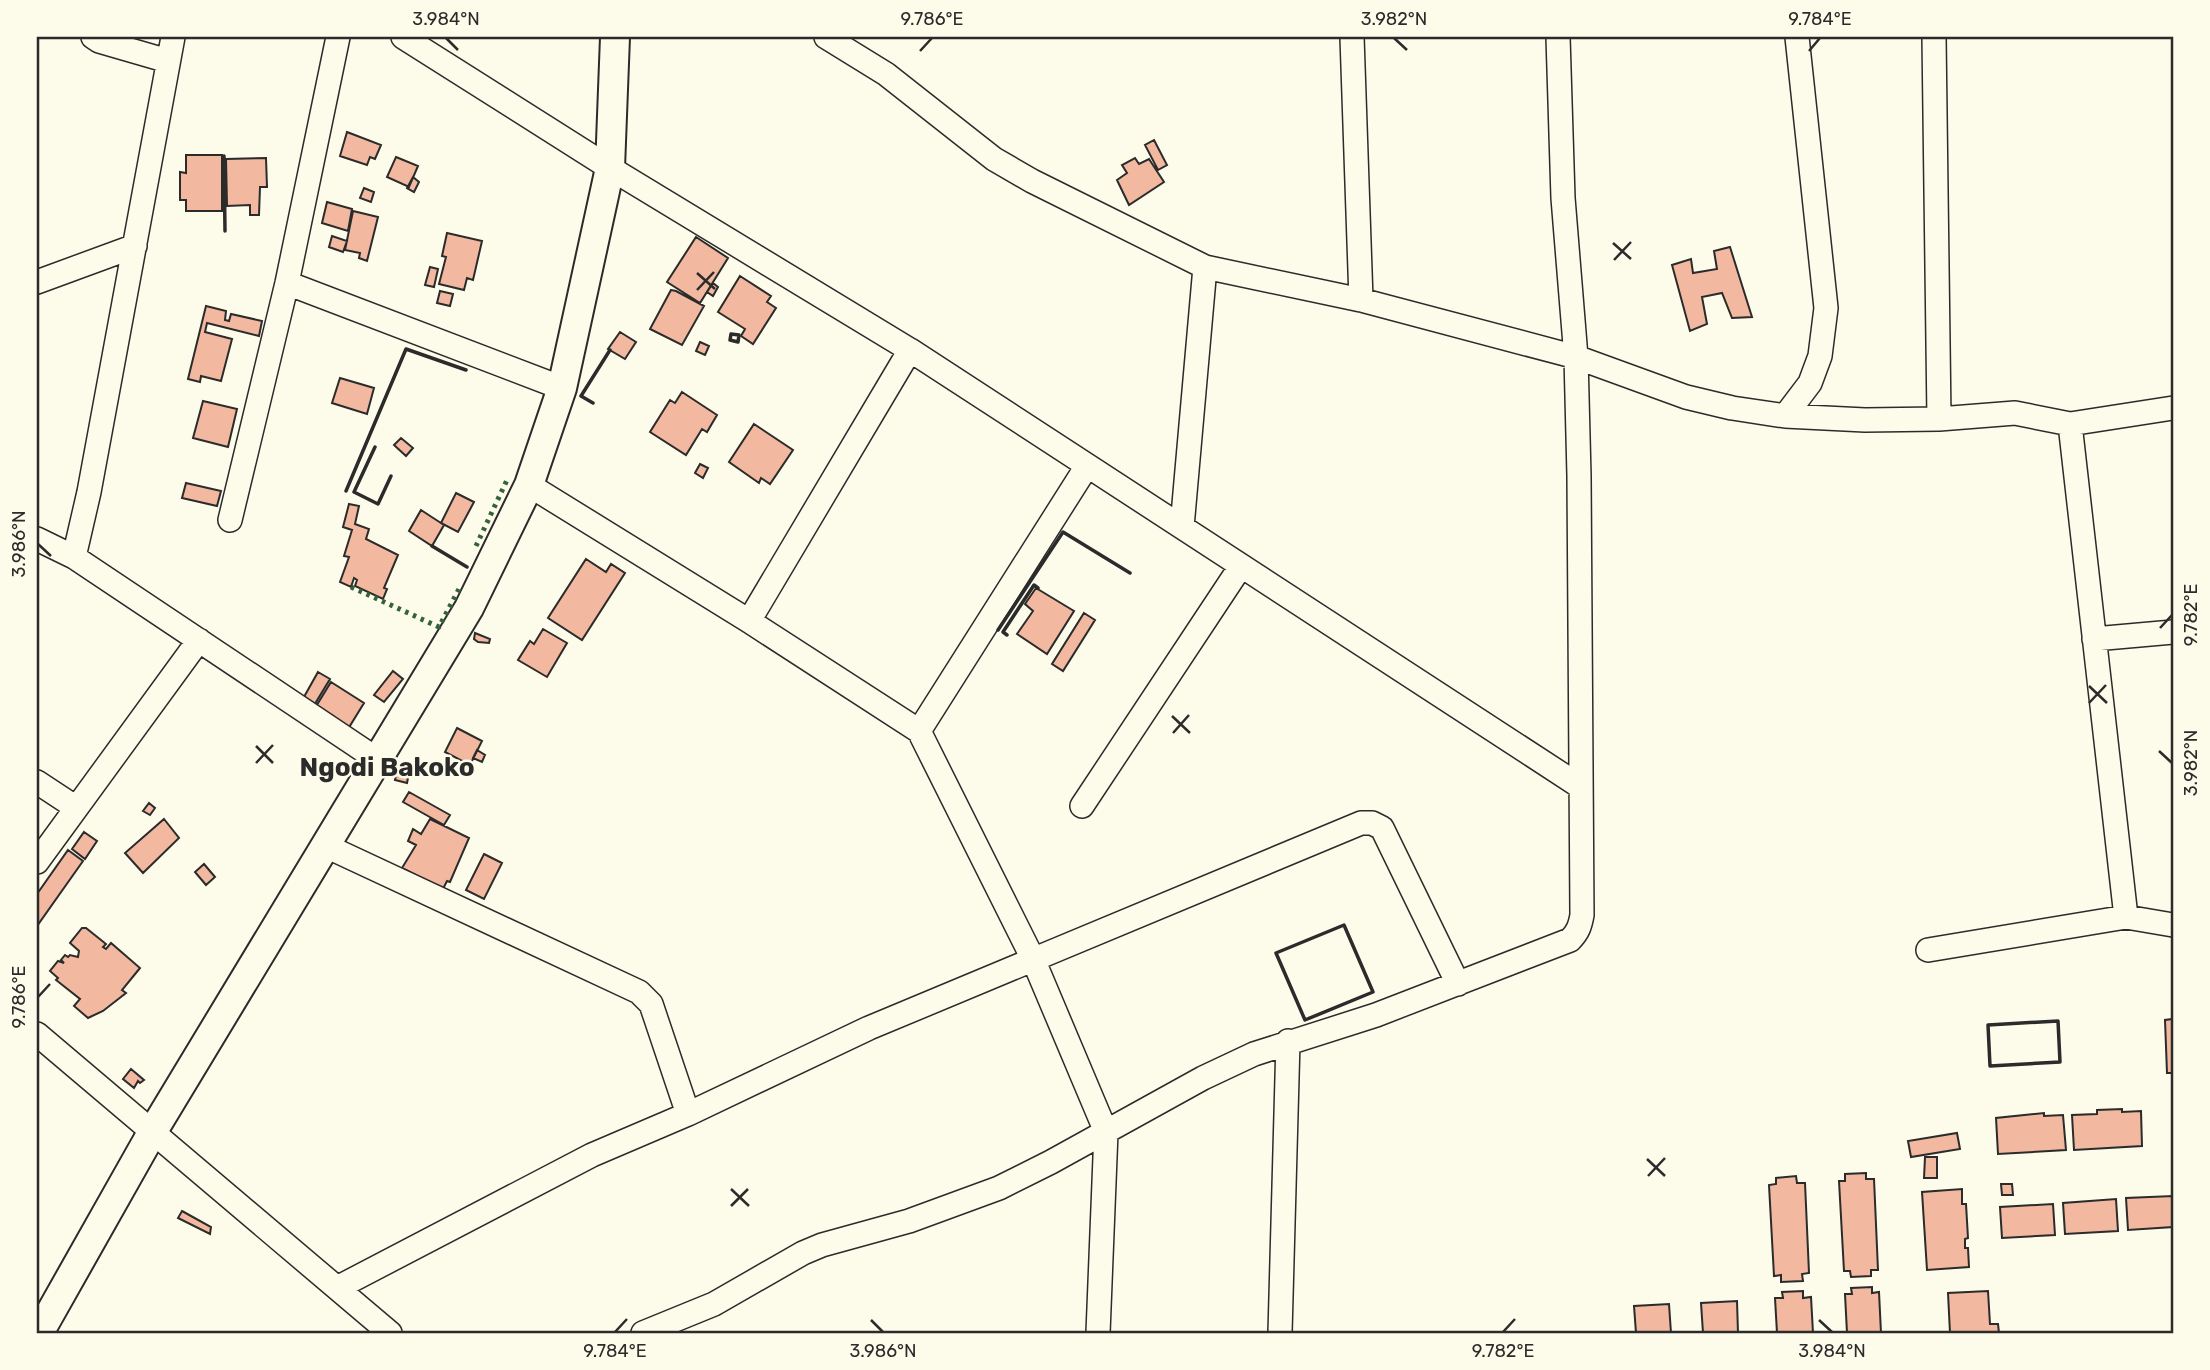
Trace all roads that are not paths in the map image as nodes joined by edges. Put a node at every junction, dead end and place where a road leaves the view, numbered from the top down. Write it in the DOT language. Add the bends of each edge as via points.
graph roads {
  1 [pos="93,37"];
  2 [pos="173,37"];
  3 [pos="338,37"];
  4 [pos="403,37"];
  5 [pos="615,37"];
  6 [pos="826,37"];
  7 [pos="1352,37"];
  8 [pos="1558,37"];
  9 [pos="1797,37"];
  10 [pos="1934,37"];
  11 [pos="168,61"];
  12 [pos="610,168"];
  13 [pos="135,246"];
  14 [pos="1205,267"];
  15 [pos="37,282"];
  16 [pos="287,283"];
  17 [pos="1361,300"];
  18 [pos="909,350"];
  19 [pos="1576,357"];
  20 [pos="562,388"];
  21 [pos="2173,408"];
  22 [pos="1785,416"];
  23 [pos="1939,419"];
  24 [pos="2070,424"];
  25 [pos="1087,466"];
  26 [pos="529,485"];
  27 [pos="230,520"];
  28 [pos="1182,527"];
  29 [pos="37,539"];
  30 [pos="74,557"];
  31 [pos="1241,566"];
  32 [pos="749,621"];
  33 [pos="2173,632"];
  34 [pos="2094,639"];
  35 [pos="199,640"];
  36 [pos="919,731"];
  37 [pos="378,760"];
  38 [pos="37,782"];
  39 [pos="1581,787"];
  40 [pos="1082,806"];
  41 [pos="75,807"];
  42 [pos="326,846"];
  43 [pos="37,862"];
  44 [pos="2126,917"];
  45 [pos="2173,925"];
  46 [pos="1928,950"];
  47 [pos="1033,959"];
  48 [pos="1458,984"];
  49 [pos="37,1034"];
  50 [pos="1288,1041"];
  51 [pos="688,1114"];
  52 [pos="153,1131"];
  53 [pos="1105,1132"];
  54 [pos="337,1288"];
  55 [pos="39,1333"];
  56 [pos="390,1333"];
  57 [pos="643,1333"];
  58 [pos="1098,1333"];
  59 [pos="1280,1333"];
  1 -- 11 [label="street"];
  2 -- 11 [label="street"];
  3 -- 16 [label="street"];
  4 -- 12 [label="street"];
  5 -- 12 [label="main road"];
  6 -- 14 [label="street" via="886,74 994,159"];
  7 -- 17 [label="street"];
  8 -- 19 [label="street" via="1563,198"];
  9 -- 22 [label="street" via="1826,308 1820,356 1810,383"];
  10 -- 23 [label="street"];
  11 -- 13 [label="street"];
  12 -- 18 [label="street"];
  12 -- 20 [label="main road"];
  13 -- 15 [label="street"];
  13 -- 30 [label="street"];
  14 -- 17 [label="street"];
  14 -- 28 [label="street"];
  16 -- 20 [label="street"];
  16 -- 27 [label="street"];
  17 -- 19 [label="street"];
  18 -- 25 [label="street"];
  18 -- 32 [label="street"];
  19 -- 22 [label="street" via="1686,397"];
  19 -- 39 [label="street"];
  20 -- 26 [label="main road"];
  21 -- 24 [label="street"];
  22 -- 23 [label="street"];
  23 -- 24 [label="street" via="2015,413"];
  24 -- 34 [label="street"];
  25 -- 28 [label="street"];
  25 -- 36 [label="street"];
  26 -- 32 [label="street"];
  26 -- 37 [label="main road" via="469,608"];
  28 -- 31 [label="street"];
  29 -- 30 [label="street"];
  30 -- 35 [label="street"];
  31 -- 39 [label="street"];
  31 -- 40 [label="street"];
  32 -- 36 [label="street"];
  33 -- 34 [label="street"];
  34 -- 44 [label="street"];
  35 -- 37 [label="street"];
  35 -- 41 [label="street"];
  36 -- 47 [label="street"];
  37 -- 42 [label="main road"];
  38 -- 41 [label="street"];
  39 -- 48 [label="street" via="1582,915 1576,934"];
  41 -- 43 [label="street"];
  42 -- 51 [label="street" via="639,992 651,1004"];
  42 -- 52 [label="main road"];
  44 -- 45 [label="street"];
  44 -- 46 [label="street"];
  47 -- 48 [label="street" via="1361,823 1372,823 1381,828"];
  47 -- 51 [label="street" via="869,1028"];
  47 -- 53 [label="street"];
  48 -- 50 [label="street"];
  49 -- 52 [label="street"];
  50 -- 53 [label="street" via="1203,1078"];
  50 -- 59 [label="street"];
  51 -- 54 [label="street" via="593,1155"];
  52 -- 54 [label="street"];
  52 -- 55 [label="main road"];
  53 -- 57 [label="street" via="999,1188 803,1253 714,1304"];
  53 -- 58 [label="street"];
  54 -- 56 [label="street"];
}
